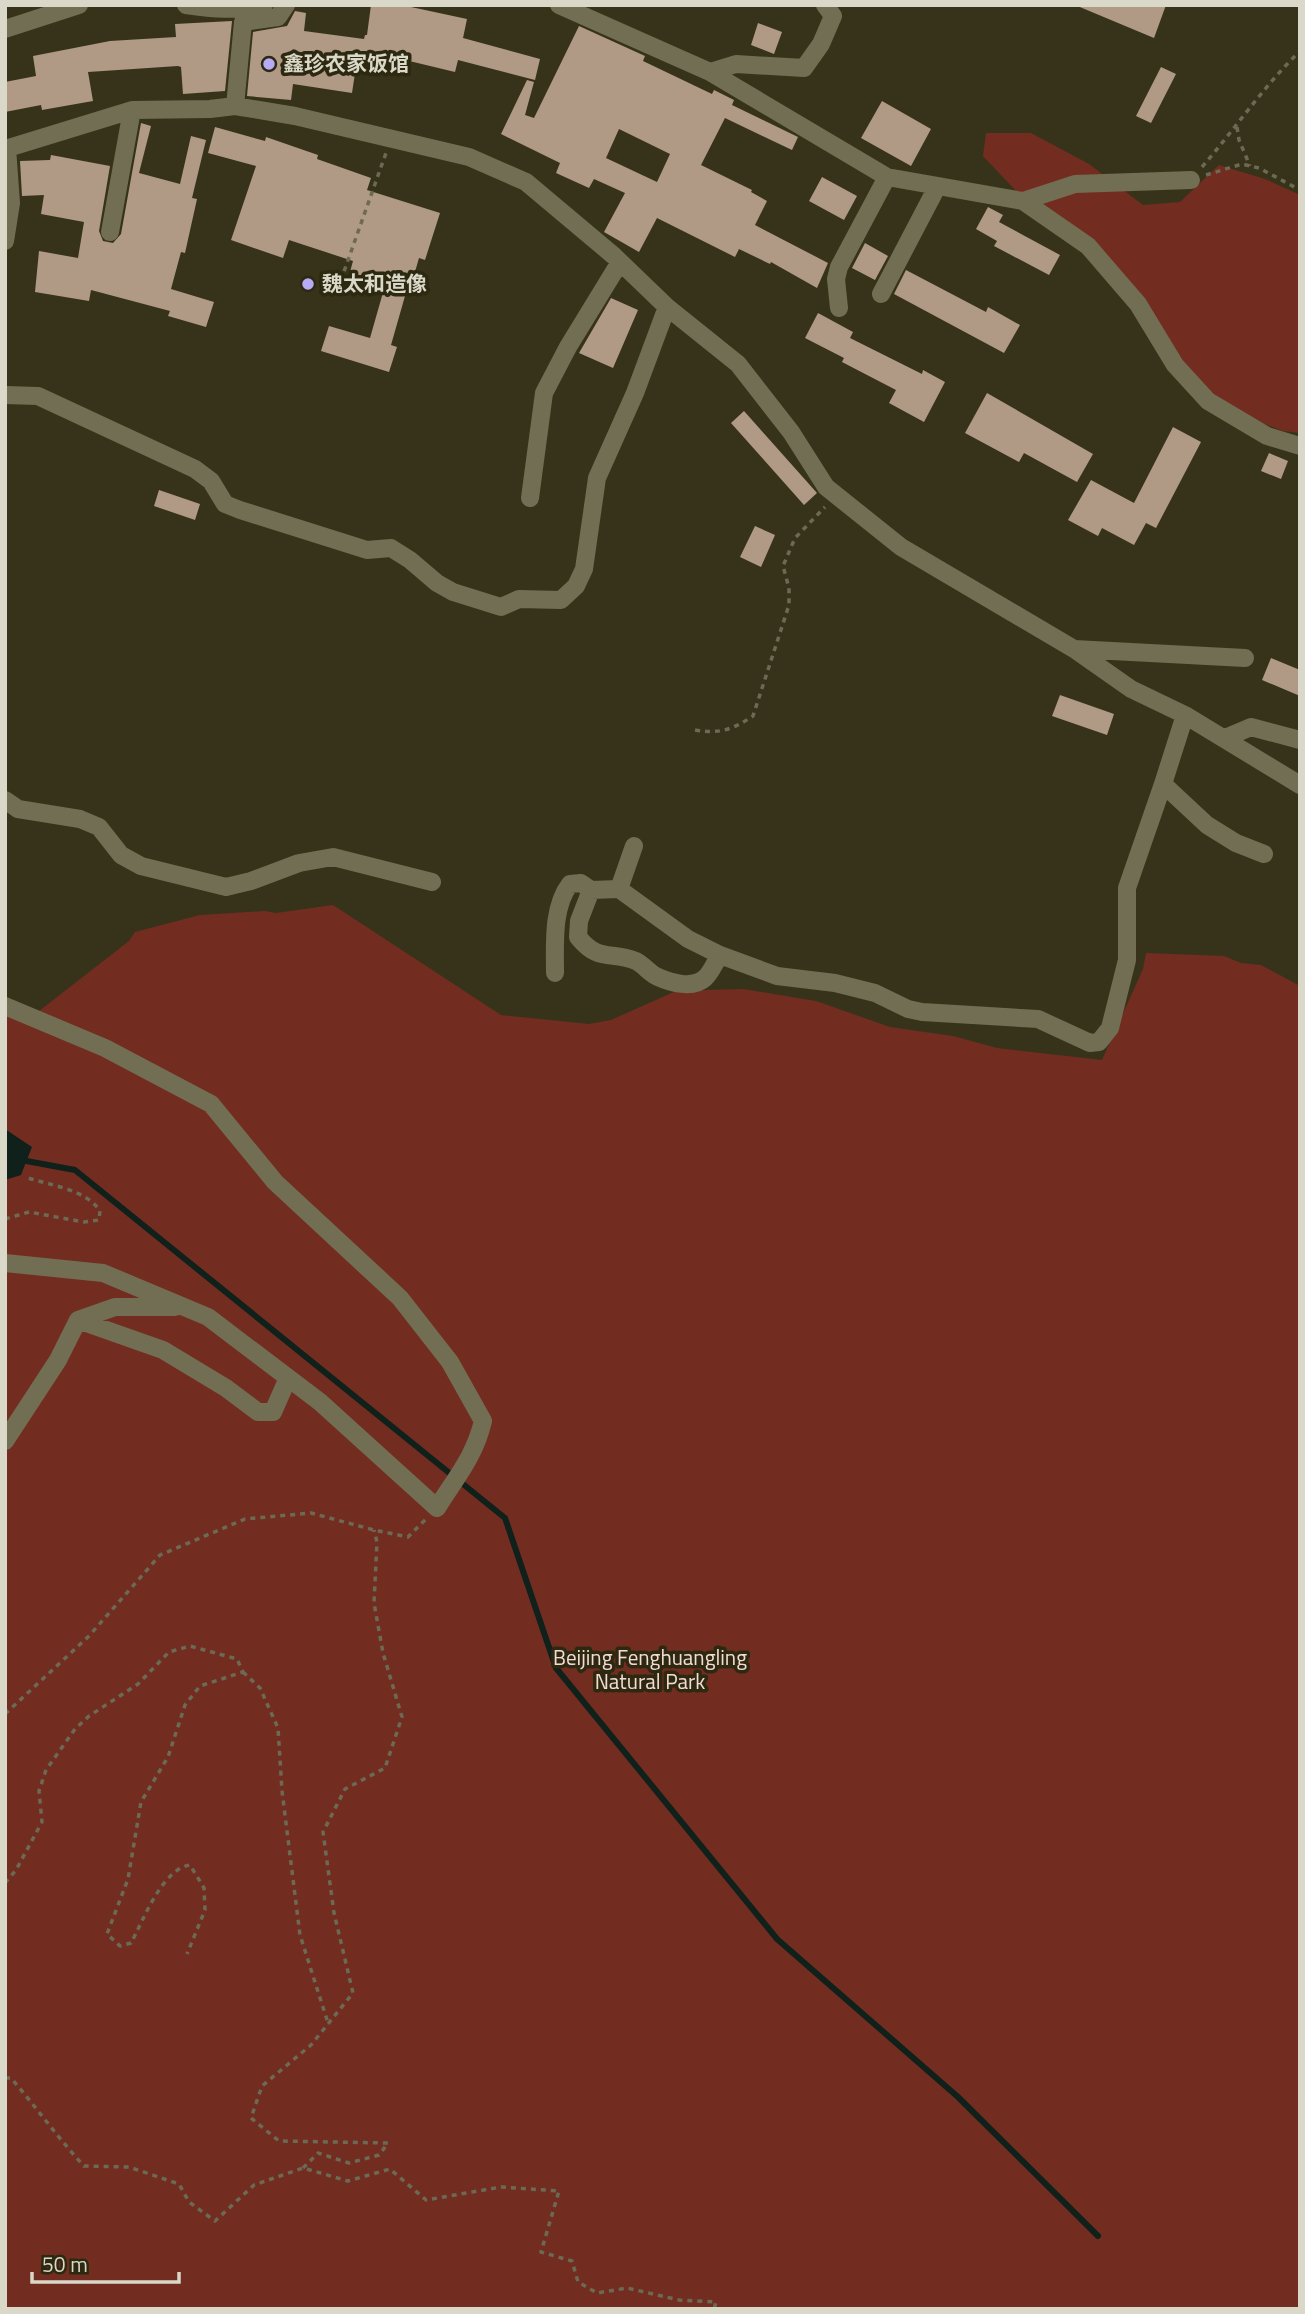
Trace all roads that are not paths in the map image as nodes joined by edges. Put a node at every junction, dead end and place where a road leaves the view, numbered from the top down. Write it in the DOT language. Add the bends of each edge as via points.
graph roads {
  1 [pos="79,5"];
  2 [pos="186,5"];
  3 [pos="264,5"];
  4 [pos="286,5"];
  5 [pos="559,5"];
  6 [pos="825,5"];
  7 [pos="221,8"];
  8 [pos="22,14"];
  9 [pos="5,29"];
  10 [pos="710,72"];
  11 [pos="235,106"];
  12 [pos="132,110"];
  13 [pos="6,148"];
  14 [pos="887,177"];
  15 [pos="1191,180"];
  16 [pos="937,187"];
  17 [pos="1023,201"];
  18 [pos="110,232"];
  19 [pos="5,241"];
  20 [pos="620,262"];
  21 [pos="881,293"];
  22 [pos="667,307"];
  23 [pos="839,308"];
  24 [pos="5,395"];
  25 [pos="1300,446"];
  26 [pos="530,498"];
  27 [pos="1074,649"];
  28 [pos="1245,658"];
  29 [pos="1185,715"];
  30 [pos="1225,738"];
  31 [pos="1300,740"];
  32 [pos="1163,784"];
  33 [pos="1300,785"];
  34 [pos="5,800"];
  35 [pos="634,846"];
  36 [pos="1264,854"];
  37 [pos="432,881"];
  38 [pos="619,889"];
  39 [pos="591,890"];
  40 [pos="720,955"];
  41 [pos="555,972"];
  42 [pos="5,1006"];
  43 [pos="5,1264"];
  44 [pos="188,1309"];
  45 [pos="78,1320"];
  46 [pos="288,1378"];
  47 [pos="5,1441"];
  1 -- 8 [label="street"];
  2 -- 7 [label="street"];
  3 -- 7 [label="street"];
  4 -- 11 [label="street" via="278,17 243,22"];
  5 -- 10 [label="street"];
  6 -- 10 [label="street" via="833,16 804,68 736,64"];
  8 -- 9 [label="street"];
  10 -- 14 [label="street"];
  11 -- 12 [label="street"];
  11 -- 20 [label="street" via="469,157 526,182"];
  12 -- 13 [label="street"];
  12 -- 18 [label="street"];
  13 -- 19 [label="street" via="11,202"];
  14 -- 16 [label="street"];
  14 -- 23 [label="street" via="839,267"];
  15 -- 17 [label="street" via="1075,184"];
  16 -- 17 [label="street"];
  16 -- 21 [label="street"];
  17 -- 25 [label="street" via="1088,246 1139,304 1175,365 1208,401 1267,436"];
  20 -- 22 [label="street"];
  20 -- 26 [label="street" via="544,393"];
  22 -- 24 [label="street" via="597,478 584,569 576,586 561,600 519,599 501,607 453,592 391,548 367,550 240,510 225,504 211,481 195,469 38,396"];
  22 -- 27 [label="street" via="738,364 826,486 901,547"];
  27 -- 28 [label="street"];
  27 -- 29 [label="street" via="1131,688"];
  29 -- 30 [label="street"];
  29 -- 32 [label="street"];
  30 -- 31 [label="street" via="1251,727"];
  30 -- 33 [label="street"];
  32 -- 36 [label="street" via="1207,825"];
  32 -- 40 [label="street" via="1127,888 1127,960 1110,1028 1099,1042 1090,1043 1038,1019 908,1009 875,993 777,976"];
  34 -- 37 [label="street" via="18,809 80,819 100,827 121,855 141,866 226,887 333,857"];
  35 -- 38 [label="street"];
  38 -- 39 [label="street"];
  38 -- 40 [label="street" via="688,939"];
  39 -- 40 [label="street" via="579,921 578,937 587,949 636,961 657,977 694,985 705,978"];
  39 -- 41 [label="street" via="581,883 570,884 565,891 559,908"];
  42 -- 46 [label="street" via="105,1048 211,1104 275,1182 400,1298 450,1362 483,1421 464,1469 437,1508"];
  43 -- 44 [label="street" via="103,1273"];
  44 -- 45 [label="street" via="115,1307"];
  44 -- 46 [label="street" via="208,1317"];
  45 -- 46 [label="street" via="163,1350 258,1412 273,1412"];
  45 -- 47 [label="street" via="58,1360"];
}
